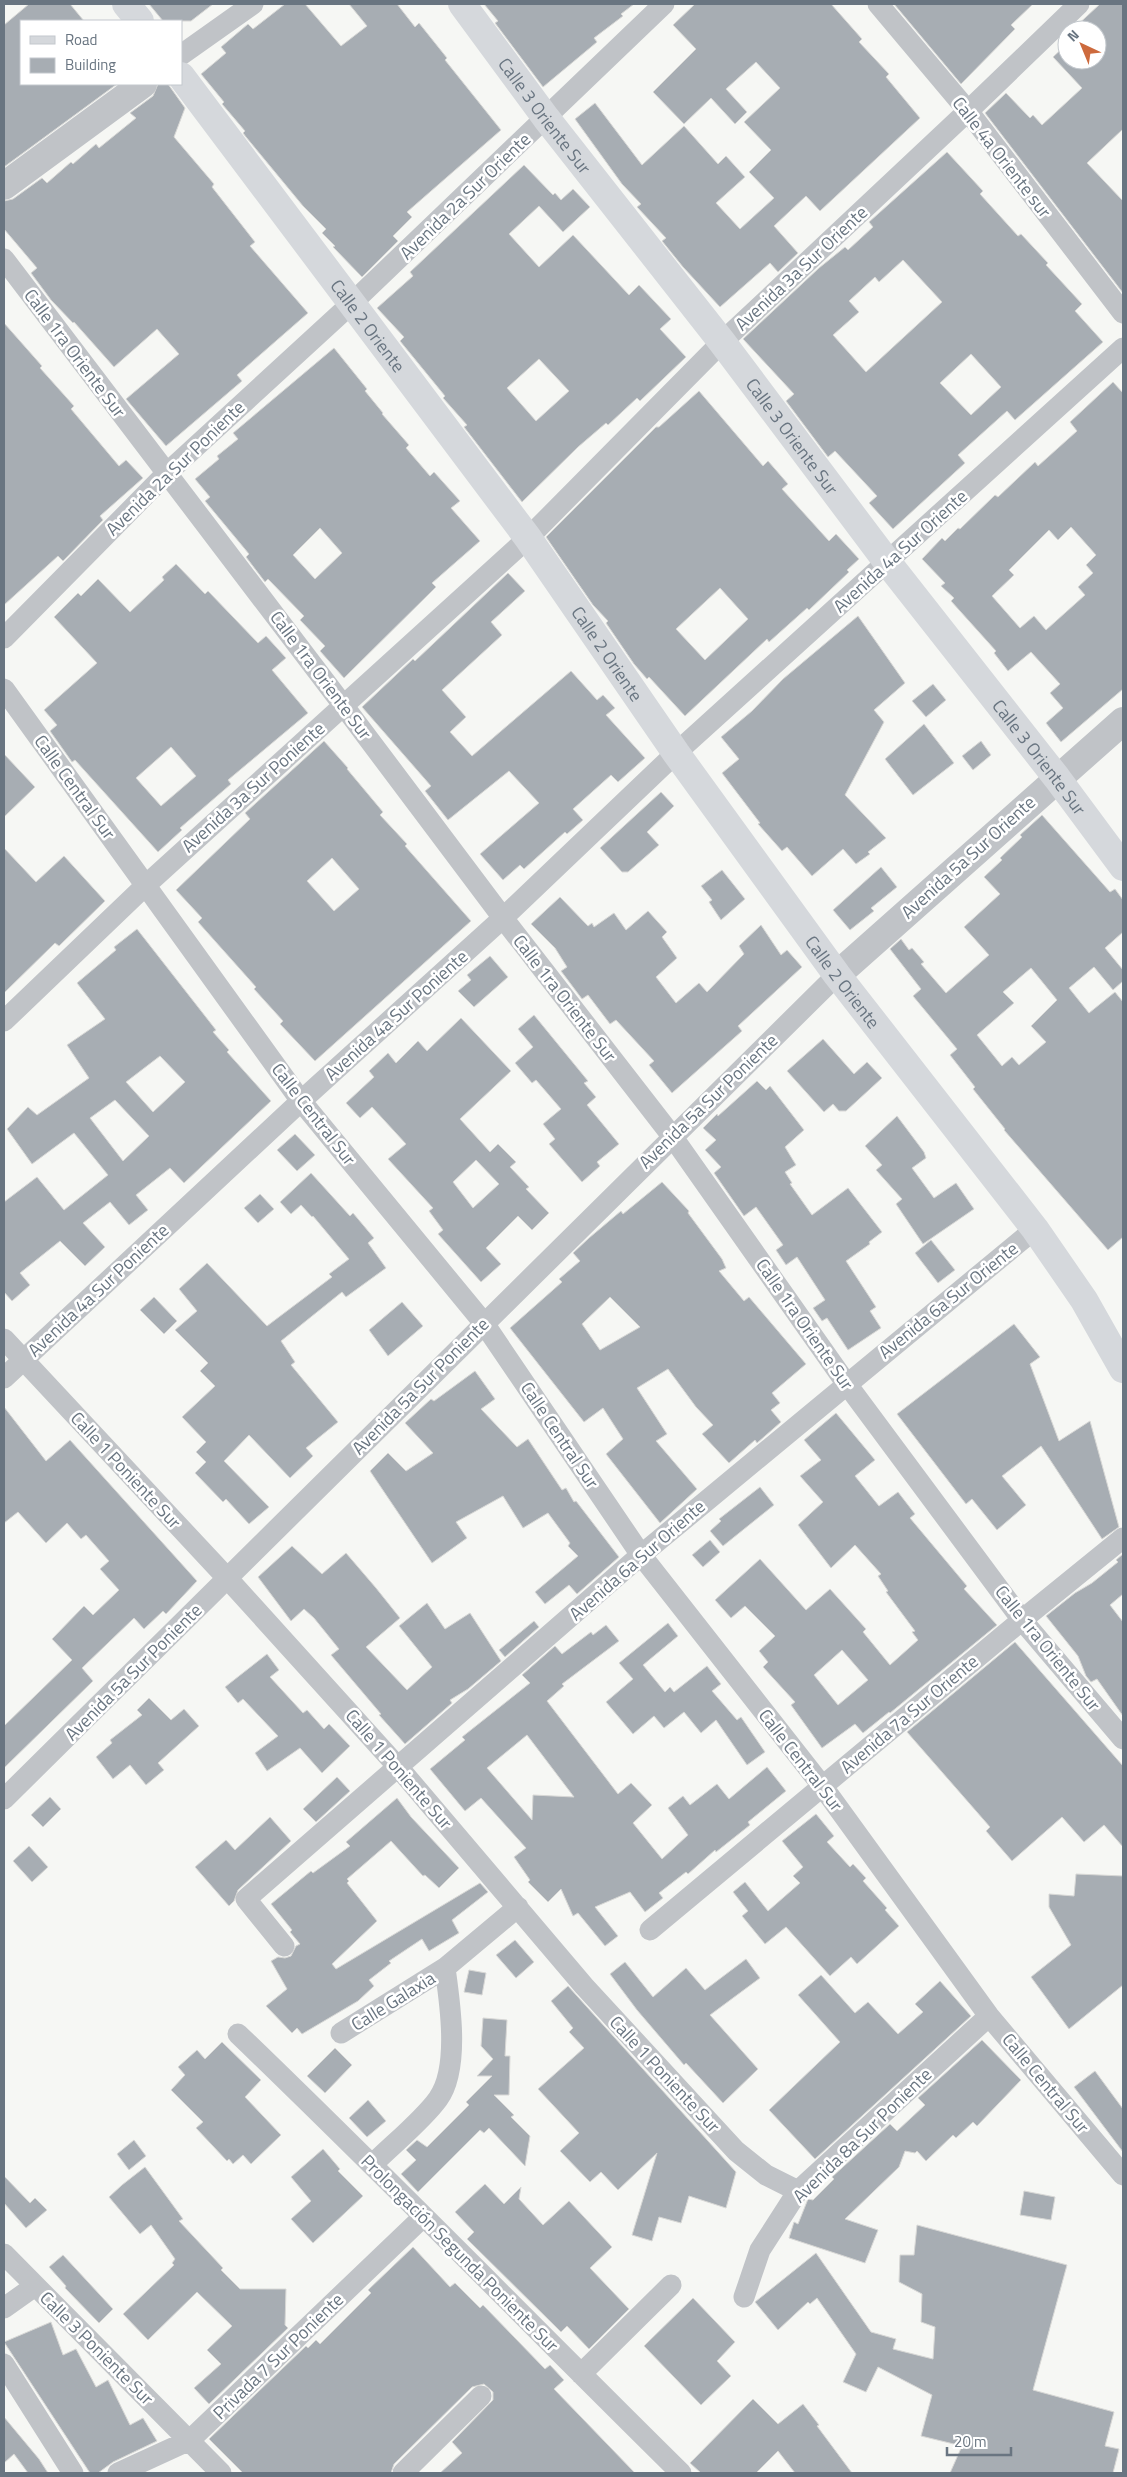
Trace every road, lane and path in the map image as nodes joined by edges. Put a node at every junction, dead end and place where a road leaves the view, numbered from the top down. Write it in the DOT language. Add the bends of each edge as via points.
graph roads {
  1 [pos="126,4"];
  2 [pos="253,4"];
  3 [pos="462,4"];
  4 [pos="664,4"];
  5 [pos="878,4"];
  6 [pos="1079,4"];
  7 [pos="139,20"];
  8 [pos="182,55"];
  9 [pos="182,77"];
  10 [pos="142,85"];
  11 [pos="968,112"];
  12 [pos="546,118"];
  13 [pos="4,186"];
  14 [pos="4,259"];
  15 [pos="351,304"];
  16 [pos="1123,313"];
  17 [pos="722,342"];
  18 [pos="1123,348"];
  19 [pos="167,473"];
  20 [pos="528,538"];
  21 [pos="888,563"];
  22 [pos="4,638"];
  23 [pos="4,690"];
  24 [pos="343,705"];
  25 [pos="1123,721"];
  26 [pos="676,753"];
  27 [pos="1057,778"];
  28 [pos="1123,868"];
  29 [pos="146,885"];
  30 [pos="503,918"];
  31 [pos="837,975"];
  32 [pos="4,1022"];
  33 [pos="301,1101"];
  34 [pos="672,1136"];
  35 [pos="1035,1228"];
  36 [pos="483,1322"];
  37 [pos="4,1339"];
  38 [pos="23,1360"];
  39 [pos="1123,1369"];
  40 [pos="4,1378"];
  41 [pos="846,1383"];
  42 [pos="1123,1538"];
  43 [pos="641,1555"];
  44 [pos="228,1578"];
  45 [pos="1022,1620"];
  46 [pos="1123,1739"];
  47 [pos="399,1768"];
  48 [pos="823,1787"];
  49 [pos="4,1799"];
  50 [pos="518,1907"];
  51 [pos="650,1930"];
  52 [pos="284,1946"];
  53 [pos="445,1968"];
  54 [pos="990,2016"];
  55 [pos="341,2033"];
  56 [pos="238,2034"];
  57 [pos="373,2164"];
  58 [pos="1123,2175"];
  59 [pos="798,2191"];
  60 [pos="423,2217"];
  61 [pos="4,2254"];
  62 [pos="671,2285"];
  63 [pos="35,2286"];
  64 [pos="744,2297"];
  65 [pos="4,2308"];
  66 [pos="4,2364"];
  67 [pos="581,2374"];
  68 [pos="481,2396"];
  69 [pos="190,2440"];
  70 [pos="73,2473"];
  71 [pos="118,2473"];
  72 [pos="221,2473"];
  73 [pos="403,2473"];
  74 [pos="681,2473"];
  1 -- 7 [label="main road"];
  2 -- 8 [label="street"];
  3 -- 12 [label="main road, Calle 3 Oriente Sur"];
  4 -- 12 [label="street, Avenida 2a Sur Oriente"];
  5 -- 11 [label="street, Calle 4a Oriente sur"];
  6 -- 11 [label="street, Avenida 3a Sur Oriente"];
  9 -- 15 [label="main road, Calle 2 Oriente"];
  10 -- 13 [label="street"];
  11 -- 16 [label="street, Calle 4a Oriente sur"];
  11 -- 17 [label="street, Avenida 3a Sur Oriente"];
  12 -- 15 [label="street, Avenida 2a Sur Oriente"];
  12 -- 17 [label="main road, Calle 3 Oriente Sur"];
  14 -- 19 [label="street, Calle 1ra Oriente Sur"];
  15 -- 19 [label="street, Avenida 2a Sur Poniente"];
  15 -- 20 [label="main road, Calle 2 Oriente"];
  17 -- 20 [label="street, Avenida 3a Sur Oriente"];
  17 -- 21 [label="main road, Calle 3 Oriente Sur"];
  18 -- 21 [label="street, Avenida 4a Sur Oriente"];
  19 -- 22 [label="street, Avenida 2a Sur Poniente"];
  19 -- 24 [label="street, Calle 1ra Oriente Sur"];
  20 -- 24 [label="street, Avenida 3a Sur Poniente"];
  20 -- 26 [label="main road, Calle 2 Oriente"];
  21 -- 26 [label="street, Avenida 4a Sur Oriente"];
  21 -- 27 [label="main road, Calle 3 Oriente Sur"];
  23 -- 29 [label="street, Calle Central Sur"];
  24 -- 29 [label="street, Avenida 3a Sur Poniente"];
  24 -- 30 [label="street, Calle 1ra Oriente Sur"];
  25 -- 27 [label="street, Avenida 5a Sur Oriente"];
  26 -- 30 [label="street, Avenida 4a Sur Poniente"];
  26 -- 31 [label="main road, Calle 2 Oriente"];
  27 -- 28 [label="main road, Calle 3 Oriente Sur"];
  27 -- 31 [label="street, Avenida 5a Sur Oriente"];
  29 -- 32 [label="street, Avenida 3a Sur Poniente"];
  29 -- 33 [label="street, Calle Central Sur"];
  30 -- 33 [label="street, Avenida 4a Sur Poniente"];
  30 -- 34 [label="street, Calle 1ra Oriente Sur"];
  31 -- 34 [label="street, Avenida 5a Sur Poniente"];
  31 -- 35 [label="main road, Calle 2 Oriente"];
  33 -- 36 [label="street, Calle Central Sur"];
  33 -- 38 [label="street, Avenida 4a Sur Poniente"];
  34 -- 36 [label="street, Avenida 5a Sur Poniente"];
  34 -- 41 [label="street, Calle 1ra Oriente Sur"];
  35 -- 39 [label="main road, Calle 2 Oriente" via="1084,1300"];
  35 -- 41 [label="street, Avenida 6a Sur Oriente"];
  36 -- 43 [label="street, Calle Central Sur"];
  36 -- 44 [label="street, Avenida 5a Sur Poniente"];
  37 -- 38 [label="street, Calle 1 Poniente Sur"];
  38 -- 40 [label="street, Avenida 4a Sur Poniente"];
  38 -- 44 [label="street, Calle 1 Poniente Sur"];
  41 -- 43 [label="street, Avenida 6a Sur Oriente"];
  41 -- 45 [label="street, Calle 1ra Oriente Sur"];
  42 -- 45 [label="street, Avenida 7a Sur Oriente"];
  43 -- 47 [label="street, Avenida 6a Sur Oriente"];
  43 -- 48 [label="street, Calle Central Sur"];
  44 -- 47 [label="street, Calle 1 Poniente Sur"];
  44 -- 49 [label="street, Avenida 5a Sur Poniente"];
  45 -- 46 [label="street, Calle 1ra Oriente Sur"];
  45 -- 48 [label="street, Avenida 7a Sur Oriente"];
  47 -- 50 [label="street, Calle 1 Poniente Sur"];
  47 -- 52 [label="street, Avenida 6a Sur Oriente" via="246,1900"];
  48 -- 51 [label="street, Avenida 7a Sur Oriente"];
  48 -- 54 [label="street, Calle Central Sur"];
  50 -- 53 [label="street, Calle Galaxia"];
  50 -- 59 [label="street, Calle 1 Poniente Sur" via="584,1986 736,2152 766,2175"];
  53 -- 55 [label="street, Calle Galaxia"];
  53 -- 57 [label="street, Calle Galaxia" via="451,2010 449,2072 438,2099"];
  54 -- 58 [label="street, Calle Central Sur"];
  54 -- 59 [label="street, Avenida 8a Sur Poniente"];
  56 -- 57 [label="street, Prolongación Segunda Poniente Sur"];
  57 -- 60 [label="street, Prolongación Segunda Poniente Sur"];
  59 -- 64 [label="street, Avenida 8a Sur Poniente" via="760,2250"];
  60 -- 67 [label="street, Prolongación Segunda Poniente Sur"];
  60 -- 69 [label="street, Privada 7 Sur Poniente"];
  61 -- 63 [label="street, Calle 3 Poniente Sur"];
  62 -- 67 [label="street"];
  63 -- 65 [label="street"];
  63 -- 69 [label="street, Calle 3 Poniente Sur"];
  66 -- 70 [label="street"];
  67 -- 74 [label="street, Prolongación Segunda Poniente Sur"];
  68 -- 73 [label="street"];
  69 -- 71 [label="street, Privada 7 Sur Poniente"];
  69 -- 72 [label="street, Calle 3 Poniente Sur"];
}
